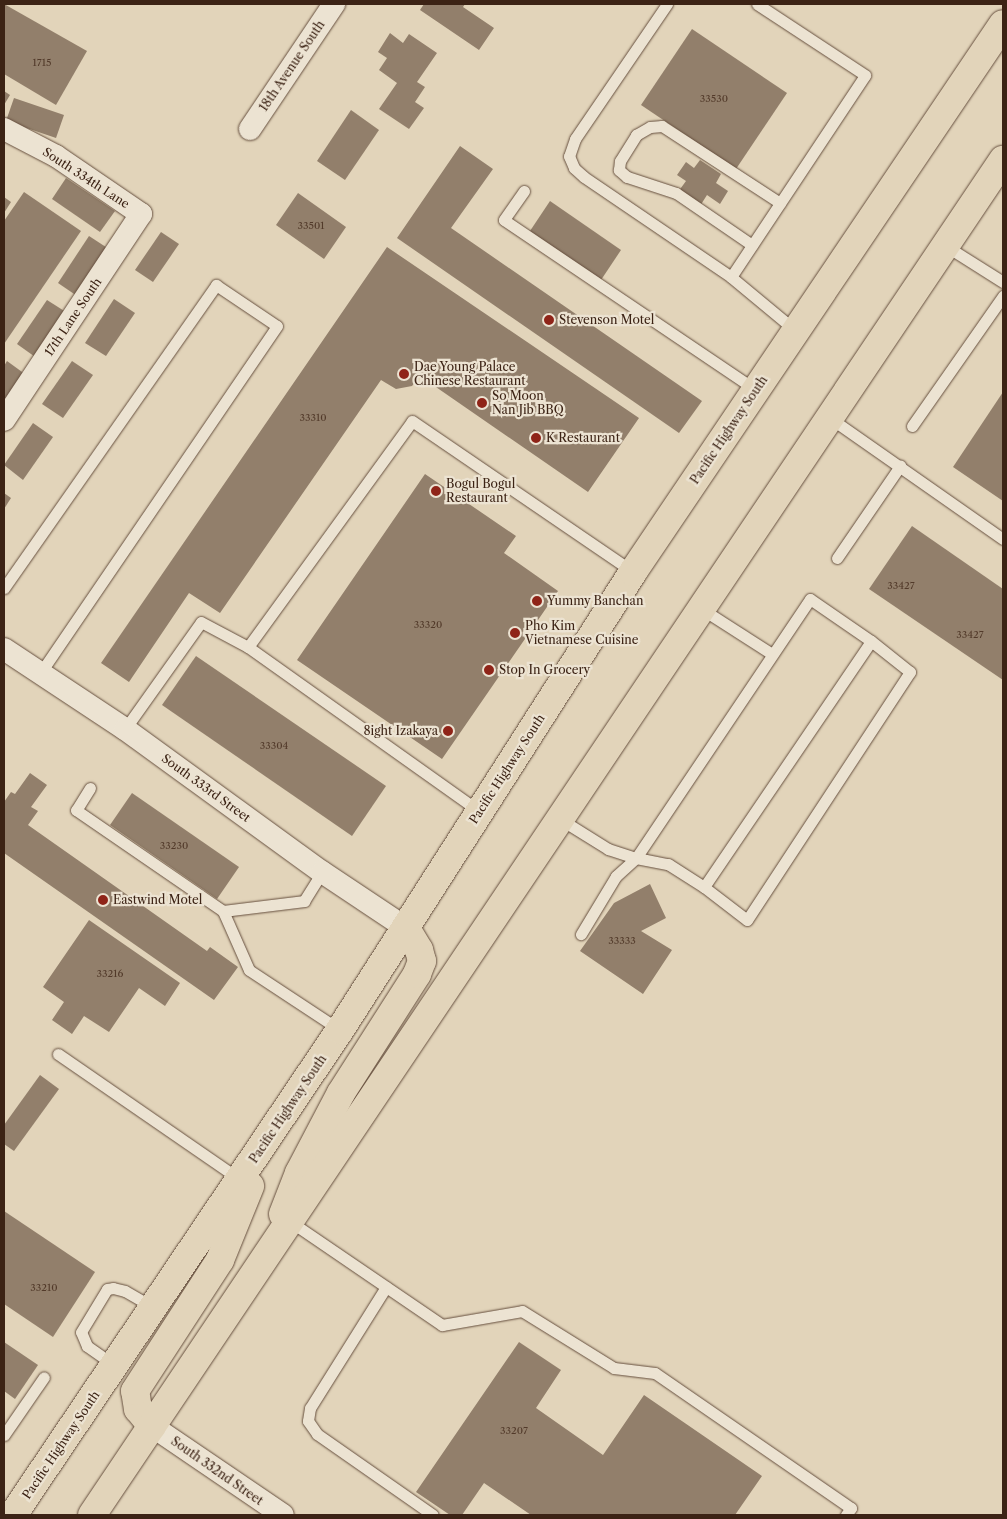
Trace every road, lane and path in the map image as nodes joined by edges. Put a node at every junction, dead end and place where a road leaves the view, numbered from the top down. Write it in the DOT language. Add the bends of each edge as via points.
graph roads {
  1 [pos="334,4"];
  2 [pos="666,4"];
  3 [pos="757,4"];
  4 [pos="1003,24"];
  5 [pos="4,129"];
  6 [pos="250,129"];
  7 [pos="1003,160"];
  8 [pos="524,191"];
  9 [pos="780,203"];
  10 [pos="142,214"];
  11 [pos="752,245"];
  12 [pos="945,246"];
  13 [pos="731,277"];
  14 [pos="1003,282"];
  15 [pos="1003,296"];
  16 [pos="796,330"];
  17 [pos="756,390"];
  18 [pos="830,418"];
  19 [pos="4,420"];
  20 [pos="912,426"];
  21 [pos="900,466"];
  22 [pos="1003,539"];
  23 [pos="837,558"];
  24 [pos="633,572"];
  25 [pos="4,588"];
  26 [pos="702,609"];
  27 [pos="871,641"];
  28 [pos="248,646"];
  29 [pos="4,649"];
  30 [pos="772,654"];
  31 [pos="40,674"];
  32 [pos="124,729"];
  33 [pos="90,788"];
  34 [pos="480,812"];
  35 [pos="560,818"];
  36 [pos="636,858"];
  37 [pos="322,872"];
  38 [pos="704,887"];
  39 [pos="223,911"];
  40 [pos="406,928"];
  41 [pos="581,934"];
  42 [pos="340,1030"];
  43 [pos="58,1054"];
  44 [pos="270,1136"];
  45 [pos="241,1180"];
  46 [pos="291,1222"];
  47 [pos="266,1259"];
  48 [pos="386,1287"];
  49 [pos="154,1308"];
  50 [pos="115,1366"];
  51 [pos="44,1377"];
  52 [pos="152,1426"];
  53 [pos="4,1435"];
  54 [pos="13,1515"];
  55 [pos="92,1515"];
  56 [pos="283,1515"];
  57 [pos="433,1515"];
  58 [pos="846,1515"];
  1 -- 6 [label="street, 18th Avenue South"];
  2 -- 13 [label="lane" via="575,139 569,156 574,168 584,177"];
  3 -- 9 [label="lane" via="864,75"];
  4 -- 16 [label="main road, Pacific Highway South"];
  5 -- 10 [label="street, South 334th Lane" via="56,156"];
  7 -- 12 [label="main road"];
  8 -- 17 [label="lane" via="504,220"];
  9 -- 11 [label="lane"];
  9 -- 11 [label="lane" via="662,126 650,127 636,135 620,161 619,170 627,177 676,193"];
  10 -- 19 [label="street, 17th Lane South"];
  11 -- 13 [label="lane"];
  12 -- 14 [label="lane"];
  12 -- 18 [label="main road"];
  13 -- 16 [label="lane"];
  15 -- 20 [label="lane"];
  16 -- 17 [label="main road, Pacific Highway South"];
  17 -- 24 [label="main road, Pacific Highway South"];
  18 -- 21 [label="lane"];
  18 -- 26 [label="main road"];
  21 -- 22 [label="lane"];
  21 -- 23 [label="lane"];
  24 -- 28 [label="lane" via="412,421"];
  24 -- 34 [label="main road, Pacific Highway South"];
  25 -- 31 [label="lane" via="216,285 277,326"];
  26 -- 30 [label="lane"];
  26 -- 35 [label="main road"];
  27 -- 30 [label="lane" via="810,599"];
  27 -- 38 [label="lane"];
  27 -- 38 [label="lane" via="910,672 747,920"];
  28 -- 32 [label="lane" via="200,622"];
  28 -- 34 [label="lane"];
  29 -- 31 [label="street, South 333rd Street"];
  30 -- 36 [label="lane"];
  31 -- 32 [label="street, South 333rd Street"];
  32 -- 37 [label="street, South 333rd Street"];
  33 -- 39 [label="lane" via="76,810"];
  34 -- 40 [label="main road, Pacific Highway South"];
  35 -- 36 [label="lane" via="608,849"];
  35 -- 46 [label="main road"];
  36 -- 38 [label="lane" via="668,864"];
  36 -- 41 [label="lane" via="616,876"];
  37 -- 39 [label="lane" via="304,901"];
  37 -- 40 [label="street, South 333rd Street"];
  39 -- 42 [label="lane" via="249,970"];
  40 -- 42 [label="main road, Pacific Highway South"];
  40 -- 47 [label="main road" via="420,950 422,961 417,974 341,1093 299,1173"];
  42 -- 44 [label="main road, Pacific Highway South"];
  43 -- 45 [label="lane"];
  44 -- 45 [label="main road, Pacific Highway South"];
  44 -- 52 [label="main road" via="220,1260 135,1391 138,1409"];
  45 -- 49 [label="main road, Pacific Highway South"];
  46 -- 47 [label="main road"];
  46 -- 48 [label="lane"];
  47 -- 52 [label="main road"];
  48 -- 57 [label="lane" via="310,1408 308,1421 317,1434"];
  48 -- 58 [label="lane" via="442,1325 522,1311 614,1368 655,1373 852,1508"];
  49 -- 50 [label="main road, Pacific Highway South"];
  49 -- 50 [label="lane" via="125,1291 107,1290 81,1332 87,1346"];
  50 -- 54 [label="main road, Pacific Highway South"];
  51 -- 53 [label="lane"];
  52 -- 55 [label="main road"];
  52 -- 56 [label="street, South 332nd Street"];
}
